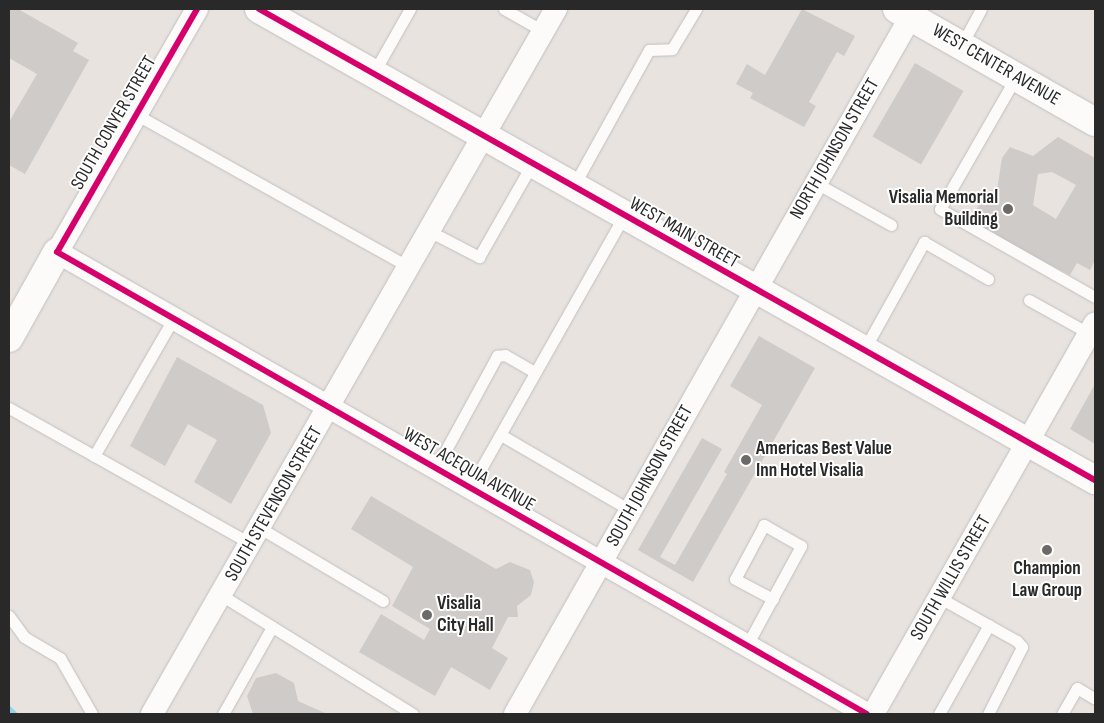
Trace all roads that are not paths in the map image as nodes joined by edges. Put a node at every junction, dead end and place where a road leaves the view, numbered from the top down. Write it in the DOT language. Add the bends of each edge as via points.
graph roads {
  1 [pos="196,9"];
  2 [pos="260,9"];
  3 [pos="410,9"];
  4 [pos="504,9"];
  5 [pos="556,9"];
  6 [pos="696,9"];
  7 [pos="981,9"];
  8 [pos="908,11"];
  9 [pos="543,31"];
  10 [pos="961,46"];
  11 [pos="373,74"];
  12 [pos="1016,77"];
  13 [pos="136,115"];
  14 [pos="1095,122"];
  15 [pos="482,137"];
  16 [pos="532,164"];
  17 [pos="816,183"];
  18 [pos="573,187"];
  19 [pos="624,216"];
  20 [pos="891,226"];
  21 [pos="427,230"];
  22 [pos="57,252"];
  23 [pos="406,266"];
  24 [pos="988,279"];
  25 [pos="755,290"];
  26 [pos="1095,297"];
  27 [pos="1029,300"];
  28 [pos="173,319"];
  29 [pos="1092,329"];
  30 [pos="9,338"];
  31 [pos="864,350"];
  32 [pos="534,372"];
  33 [pos="9,408"];
  34 [pos="329,408"];
  35 [pos="501,436"];
  36 [pos="1029,441"];
  37 [pos="94,456"];
  38 [pos="436,468"];
  39 [pos="1095,480"];
  40 [pos="470,488"];
  41 [pos="630,510"];
  42 [pos="256,536"];
  43 [pos="601,563"];
  44 [pos="221,595"];
  45 [pos="940,598"];
  46 [pos="772,599"];
  47 [pos="382,601"];
  48 [pos="10,618"];
  49 [pos="989,625"];
  50 [pos="272,627"];
  51 [pos="747,646"];
  52 [pos="1095,699"];
  53 [pos="92,714"];
  54 [pos="152,714"];
  55 [pos="223,714"];
  56 [pos="413,714"];
  57 [pos="515,714"];
  58 [pos="866,714"];
  59 [pos="873,714"];
  60 [pos="939,714"];
  61 [pos="988,714"];
  62 [pos="1062,714"];
  1 -- 13 [label="street, SOUTH CONYER STREET"];
  2 -- 11 [label="street, WEST MAIN STREET"];
  3 -- 11 [label="lane"];
  4 -- 9 [label="lane"];
  5 -- 9 [label="street, SOUTH STEVENSON STREET"];
  6 -- 18 [label="lane" via="672,49 649,50"];
  7 -- 10 [label="lane"];
  8 -- 10 [label="street, WEST CENTER AVENUE"];
  8 -- 17 [label="street, NORTH JOHNSON STREET"];
  9 -- 15 [label="street, SOUTH STEVENSON STREET"];
  10 -- 12 [label="street, WEST CENTER AVENUE"];
  11 -- 15 [label="street, WEST MAIN STREET"];
  12 -- 14 [label="street, WEST CENTER AVENUE"];
  12 -- 26 [label="lane" via="940,209"];
  13 -- 22 [label="street, SOUTH CONYER STREET"];
  13 -- 23 [label="lane"];
  15 -- 16 [label="street, WEST MAIN STREET"];
  15 -- 21 [label="street, SOUTH STEVENSON STREET"];
  16 -- 18 [label="street, WEST MAIN STREET"];
  16 -- 21 [label="lane" via="479,257"];
  17 -- 20 [label="lane"];
  17 -- 25 [label="street, NORTH JOHNSON STREET"];
  18 -- 19 [label="street, WEST MAIN STREET"];
  19 -- 25 [label="street, WEST MAIN STREET"];
  19 -- 32 [label="lane"];
  21 -- 23 [label="street, SOUTH STEVENSON STREET"];
  22 -- 28 [label="street, WEST ACEQUIA AVENUE"];
  22 -- 30 [label="street, SOUTH CONYER STREET"];
  23 -- 34 [label="street, SOUTH STEVENSON STREET"];
  24 -- 31 [label="lane" via="924,242"];
  25 -- 31 [label="street, WEST MAIN STREET"];
  25 -- 41 [label="street, SOUTH JOHNSON STREET"];
  27 -- 29 [label="lane"];
  28 -- 34 [label="street, WEST ACEQUIA AVENUE"];
  28 -- 37 [label="lane"];
  29 -- 36 [label="street, SOUTH WILLIS STREET"];
  31 -- 36 [label="street, WEST MAIN STREET"];
  32 -- 35 [label="lane"];
  32 -- 38 [label="lane" via="505,355 497,356"];
  33 -- 37 [label="lane"];
  34 -- 38 [label="street, WEST ACEQUIA AVENUE"];
  34 -- 42 [label="street, SOUTH STEVENSON STREET"];
  35 -- 40 [label="lane"];
  35 -- 41 [label="lane"];
  36 -- 39 [label="street, WEST MAIN STREET"];
  36 -- 45 [label="street, SOUTH WILLIS STREET"];
  37 -- 42 [label="lane"];
  38 -- 40 [label="street, WEST ACEQUIA AVENUE"];
  40 -- 43 [label="street, WEST ACEQUIA AVENUE"];
  41 -- 43 [label="street, SOUTH JOHNSON STREET"];
  42 -- 44 [label="street, SOUTH STEVENSON STREET"];
  42 -- 47 [label="lane"];
  43 -- 51 [label="street, WEST ACEQUIA AVENUE"];
  43 -- 57 [label="street, SOUTH JOHNSON STREET"];
  44 -- 50 [label="lane"];
  44 -- 54 [label="street, SOUTH STEVENSON STREET"];
  45 -- 49 [label="lane"];
  45 -- 59 [label="street, SOUTH WILLIS STREET"];
  46 -- 46 [label="lane" via="802,546 764,525 735,579"];
  46 -- 51 [label="lane"];
  48 -- 53 [label="lane" via="24,637 60,658"];
  49 -- 60 [label="lane"];
  49 -- 61 [label="lane" via="1022,647"];
  50 -- 55 [label="lane"];
  50 -- 56 [label="lane"];
  51 -- 58 [label="street, WEST ACEQUIA AVENUE"];
  52 -- 62 [label="lane" via="1077,688"];
}
